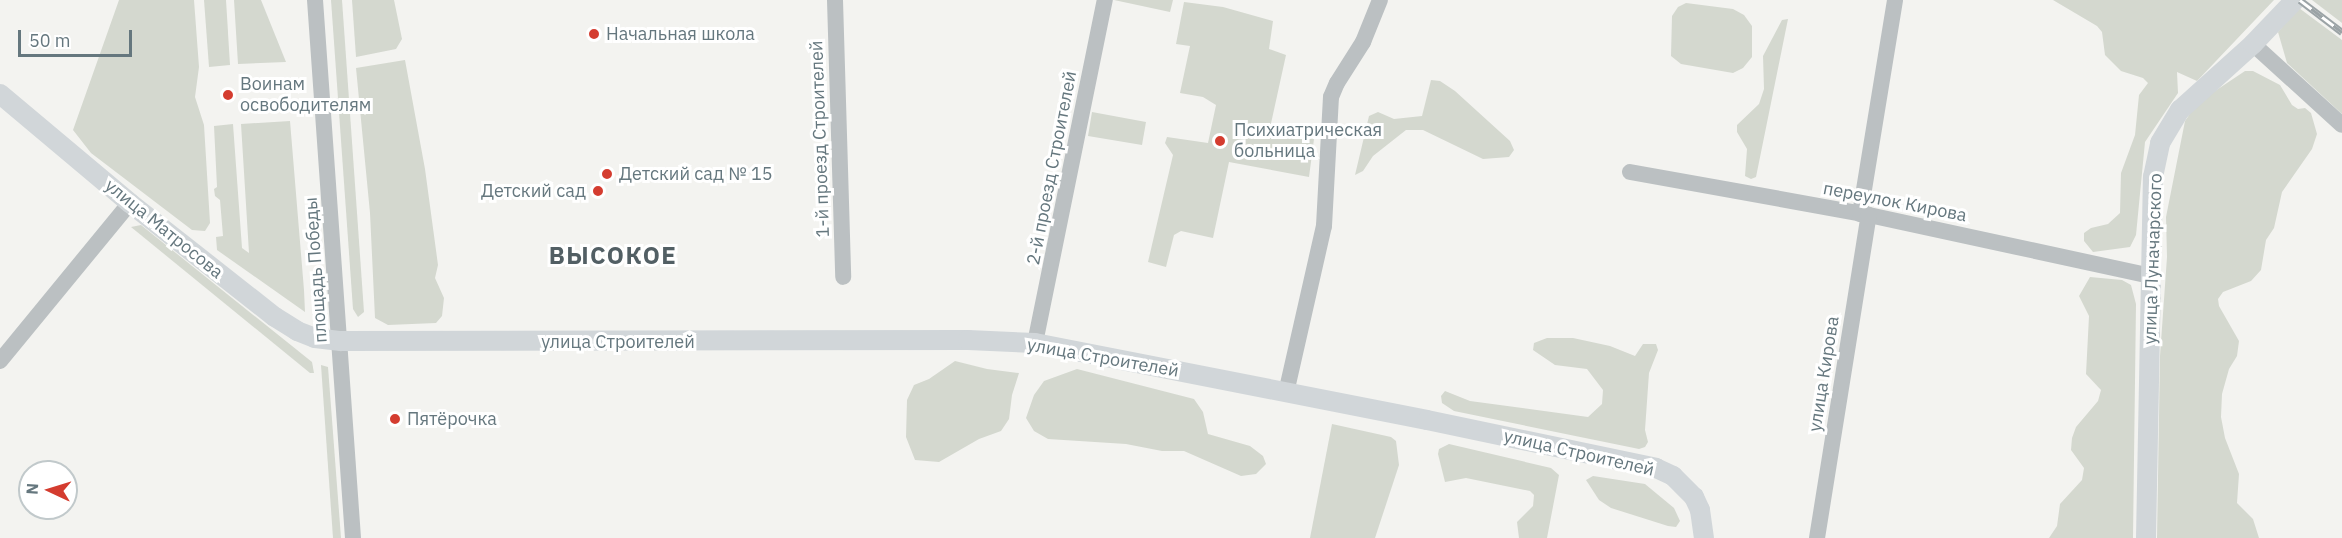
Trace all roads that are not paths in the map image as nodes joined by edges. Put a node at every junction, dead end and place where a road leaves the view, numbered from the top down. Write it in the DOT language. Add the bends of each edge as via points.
graph roads {
  1 [pos="315,0"];
  2 [pos="835,0"];
  3 [pos="1106,0"];
  4 [pos="1380,0"];
  5 [pos="1895,0"];
  6 [pos="2295,0"];
  7 [pos="2253,44"];
  8 [pos="0,94"];
  9 [pos="2342,125"];
  10 [pos="1630,172"];
  11 [pos="129,203"];
  12 [pos="1864,215"];
  13 [pos="2151,276"];
  14 [pos="843,277"];
  15 [pos="340,341"];
  16 [pos="1035,343"];
  17 [pos="0,361"];
  18 [pos="1286,393"];
  19 [pos="353,538"];
  20 [pos="1704,538"];
  21 [pos="1817,538"];
  22 [pos="2146,538"];
  1 -- 15 [label="street, площадь Победы"];
  2 -- 14 [label="street, 1-й проезд Строителей"];
  3 -- 16 [label="street, 2-й проезд Строителей"];
  4 -- 18 [label="street" via="1363,42 1336,82 1331,97 1324,226"];
  5 -- 12 [label="street, улица Кирова"];
  6 -- 7 [label="main road, улица Луначарского"];
  7 -- 9 [label="street"];
  7 -- 13 [label="main road, улица Луначарского" via="2181,110 2160,143 2153,177"];
  8 -- 11 [label="main road, улица Матросова"];
  10 -- 12 [label="street, переулок Кирова"];
  11 -- 15 [label="main road, улица Матросова" via="275,317 315,338"];
  11 -- 17 [label="street"];
  12 -- 13 [label="street, переулок Кирова"];
  12 -- 21 [label="street, улица Кирова"];
  13 -- 22 [label="main road, улица Луначарского"];
  15 -- 16 [label="main road, улица Строителей"];
  15 -- 19 [label="street, площадь Победы"];
  16 -- 18 [label="main road, улица Строителей"];
  18 -- 20 [label="main road, улица Строителей" via="1656,468 1672,476 1694,497"];
}
